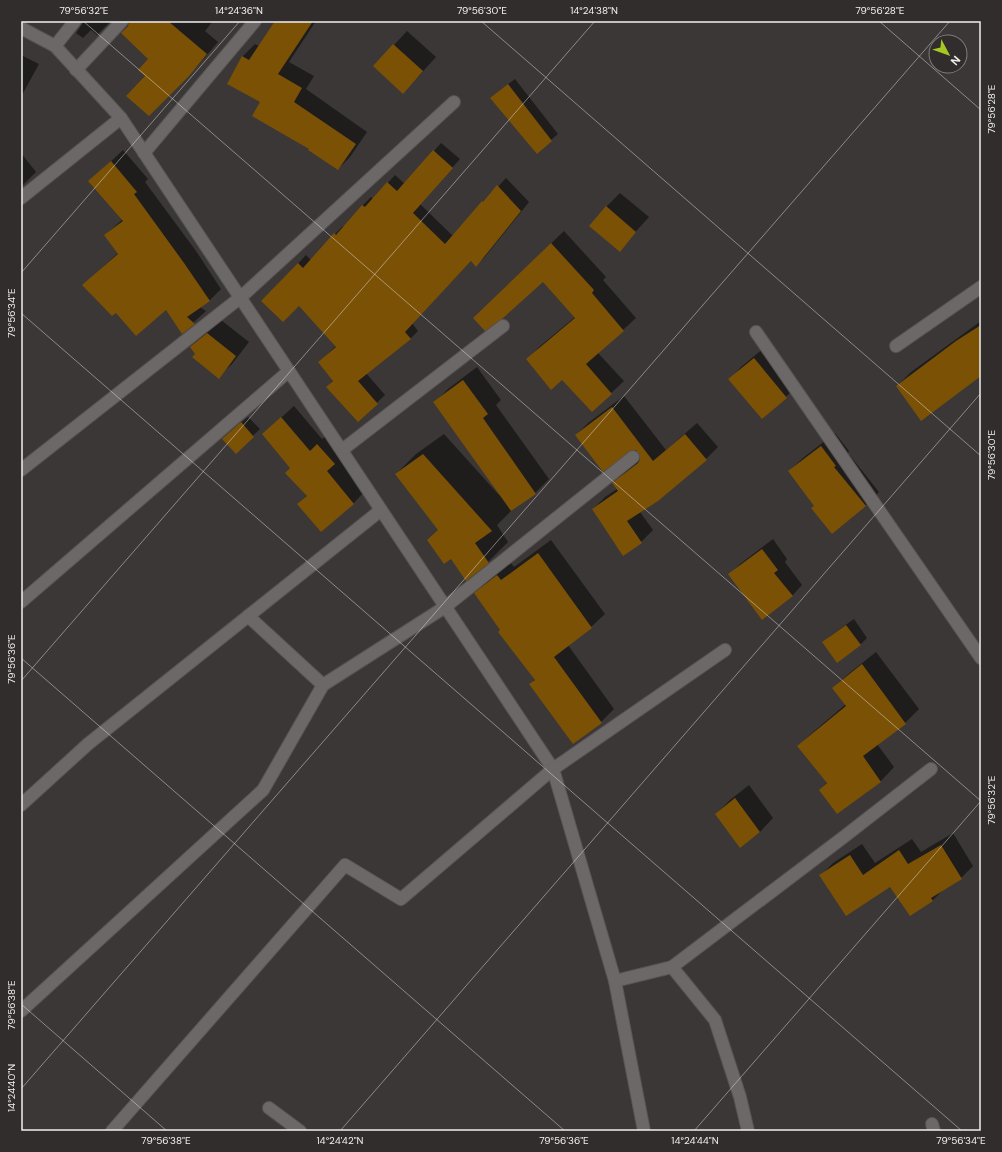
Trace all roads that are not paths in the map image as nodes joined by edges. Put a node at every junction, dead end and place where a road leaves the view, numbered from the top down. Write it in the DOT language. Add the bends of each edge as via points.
graph roads {
  1 [pos="75,21"];
  2 [pos="122,21"];
  3 [pos="255,21"];
  4 [pos="21,28"];
  5 [pos="55,46"];
  6 [pos="76,70"];
  7 [pos="454,102"];
  8 [pos="121,118"];
  9 [pos="144,153"];
  10 [pos="21,198"];
  11 [pos="981,287"];
  12 [pos="241,297"];
  13 [pos="503,326"];
  14 [pos="756,332"];
  15 [pos="896,346"];
  16 [pos="289,371"];
  17 [pos="342,450"];
  18 [pos="633,457"];
  19 [pos="21,470"];
  20 [pos="381,510"];
  21 [pos="21,602"];
  22 [pos="445,607"];
  23 [pos="248,616"];
  24 [pos="725,650"];
  25 [pos="981,658"];
  26 [pos="323,685"];
  27 [pos="553,769"];
  28 [pos="931,769"];
  29 [pos="21,805"];
  30 [pos="672,967"];
  31 [pos="615,981"];
  32 [pos="21,1011"];
  33 [pos="269,1108"];
  34 [pos="112,1131"];
  35 [pos="300,1131"];
  36 [pos="644,1131"];
  37 [pos="748,1131"];
  1 -- 5 [label="street"];
  2 -- 6 [label="street"];
  3 -- 9 [label="street"];
  4 -- 5 [label="street"];
  5 -- 6 [label="street"];
  6 -- 8 [label="street"];
  7 -- 12 [label="street"];
  8 -- 9 [label="street"];
  8 -- 10 [label="street"];
  9 -- 12 [label="street"];
  11 -- 15 [label="street"];
  12 -- 16 [label="street"];
  12 -- 19 [label="street"];
  13 -- 17 [label="street"];
  14 -- 25 [label="street"];
  16 -- 17 [label="street"];
  16 -- 21 [label="street"];
  17 -- 20 [label="street"];
  18 -- 22 [label="street"];
  20 -- 22 [label="street"];
  20 -- 23 [label="street"];
  22 -- 26 [label="street"];
  22 -- 27 [label="street"];
  23 -- 26 [label="street"];
  23 -- 29 [label="street" via="88,744"];
  24 -- 27 [label="street"];
  26 -- 32 [label="street" via="263,790"];
  27 -- 31 [label="street"];
  27 -- 34 [label="street" via="401,899 345,865"];
  28 -- 30 [label="street"];
  30 -- 31 [label="street"];
  30 -- 37 [label="street" via="714,1020 740,1097"];
  31 -- 36 [label="street"];
  33 -- 35 [label="street"];
}
